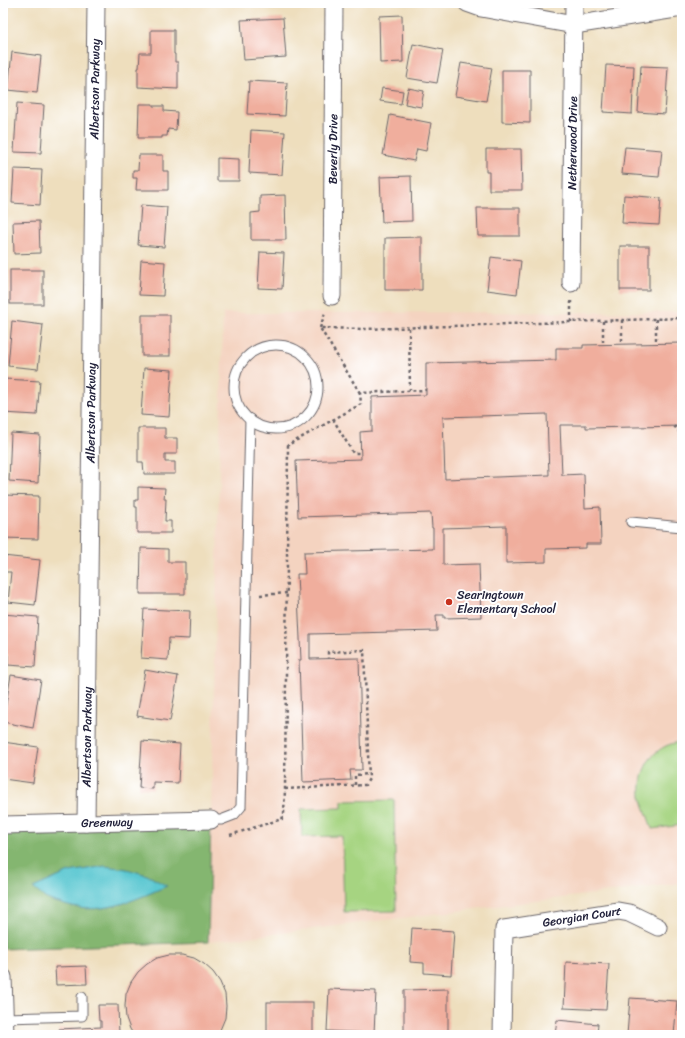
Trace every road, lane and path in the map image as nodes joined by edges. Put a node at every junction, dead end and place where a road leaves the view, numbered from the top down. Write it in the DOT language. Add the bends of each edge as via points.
graph roads {
  1 [pos="96,3"];
  2 [pos="334,3"];
  3 [pos="467,3"];
  4 [pos="574,3"];
  5 [pos="682,8"];
  6 [pos="574,25"];
  7 [pos="572,283"];
  8 [pos="332,296"];
  9 [pos="682,318"];
  10 [pos="656,319"];
  11 [pos="622,320"];
  12 [pos="603,321"];
  13 [pos="409,328"];
  14 [pos="622,344"];
  15 [pos="656,344"];
  16 [pos="603,345"];
  17 [pos="410,390"];
  18 [pos="426,390"];
  19 [pos="360,393"];
  20 [pos="250,419"];
  21 [pos="333,420"];
  22 [pos="674,426"];
  23 [pos="682,435"];
  24 [pos="361,453"];
  25 [pos="631,522"];
  26 [pos="682,527"];
  27 [pos="287,593"];
  28 [pos="246,596"];
  29 [pos="328,659"];
  30 [pos="369,774"];
  31 [pos="355,785"];
  32 [pos="285,789"];
  33 [pos="211,820"];
  34 [pos="86,823"];
  35 [pos="3,825"];
  36 [pos="225,836"];
  37 [pos="658,927"];
  38 [pos="3,977"];
  39 [pos="82,997"];
  40 [pos="4,1018"];
  41 [pos="5,1035"];
  42 [pos="502,1035"];
  1 -- 34 [label="street, Albertson Parkway"];
  2 -- 8 [label="street, Beverly Drive"];
  3 -- 6 [label="street" via="481,8"];
  4 -- 6 [label="street, Netherwood Drive"];
  5 -- 6 [label="street"];
  6 -- 7 [label="street, Netherwood Drive"];
  9 -- 10 [label="path"];
  10 -- 11 [label="path"];
  10 -- 15 [label="path"];
  11 -- 12 [label="path"];
  11 -- 14 [label="path"];
  12 -- 13 [label="path"];
  12 -- 16 [label="path"];
  13 -- 17 [label="path"];
  13 -- 19 [label="path" via="320,328"];
  17 -- 18 [label="path"];
  17 -- 19 [label="path"];
  19 -- 21 [label="path" via="361,404"];
  20 -- 20 [label="lane" via="269,429 296,424 307,415 318,391 317,377 311,364 302,354 290,347 262,347 250,353 241,364 235,377 234,391 237,404"];
  20 -- 28 [label="lane"];
  21 -- 24 [label="path" via="353,453"];
  21 -- 27 [label="path" via="288,445"];
  22 -- 23 [label="path"];
  25 -- 26 [label="lane"];
  27 -- 28 [label="path"];
  27 -- 32 [label="path"];
  28 -- 33 [label="lane" via="241,807 234,815 221,820"];
  29 -- 30 [label="path" via="328,652 364,650"];
  30 -- 31 [label="path" via="365,785"];
  30 -- 31 [label="path" via="355,775"];
  31 -- 32 [label="path"];
  32 -- 36 [label="path" via="282,819"];
  33 -- 34 [label="street, Greenway"];
  34 -- 35 [label="street, Greenway"];
  37 -- 42 [label="street, Georgian Court" via="629,913 618,911 504,929"];
  38 -- 40 [label="street"];
  39 -- 40 [label="lane" via="82,1016"];
  40 -- 41 [label="street"];
}
